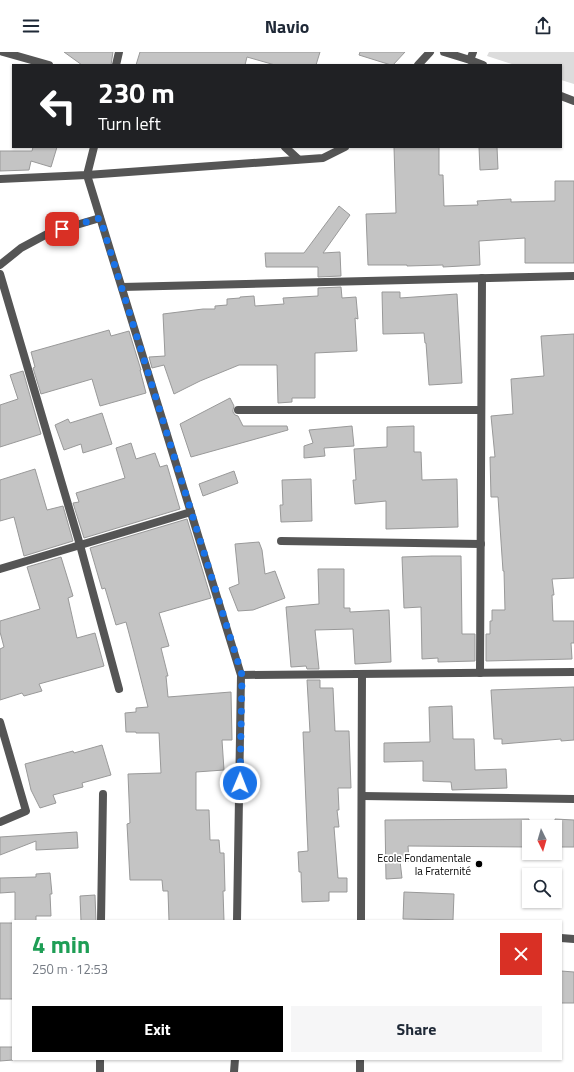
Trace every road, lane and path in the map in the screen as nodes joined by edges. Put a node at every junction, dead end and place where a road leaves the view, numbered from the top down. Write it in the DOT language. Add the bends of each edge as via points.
graph roads {
  1 [pos="3,52"];
  2 [pos="119,52"];
  3 [pos="430,52"];
  4 [pos="444,52"];
  5 [pos="471,56"];
  6 [pos="45,64"];
  7 [pos="116,64"];
  8 [pos="419,64"];
  9 [pos="482,64"];
  10 [pos="562,96"];
  11 [pos="574,101"];
  12 [pos="94,148"];
  13 [pos="286,148"];
  14 [pos="343,148"];
  15 [pos="298,160"];
  16 [pos="87,175"];
  17 [pos="0,179"];
  18 [pos="100,218"];
  19 [pos="0,265"];
  20 [pos="0,274"];
  21 [pos="574,276"];
  22 [pos="482,278"];
  23 [pos="122,287"];
  24 [pos="238,410"];
  25 [pos="481,410"];
  26 [pos="191,512"];
  27 [pos="281,541"];
  28 [pos="481,544"];
  29 [pos="80,545"];
  30 [pos="0,569"];
  31 [pos="574,672"];
  32 [pos="480,673"];
  33 [pos="362,674"];
  34 [pos="242,675"];
  35 [pos="119,689"];
  36 [pos="0,722"];
  37 [pos="103,794"];
  38 [pos="362,796"];
  39 [pos="574,799"];
  40 [pos="0,822"];
  41 [pos="101,920"];
  42 [pos="237,920"];
  43 [pos="361,920"];
  44 [pos="562,938"];
  45 [pos="574,939"];
  46 [pos="100,1060"];
  47 [pos="235,1060"];
  48 [pos="360,1060"];
  49 [pos="100,1072"];
  50 [pos="234,1072"];
  51 [pos="360,1072"];
  1 -- 6 [label="street"];
  2 -- 7 [label="street"];
  3 -- 8 [label="street"];
  4 -- 5 [label="street"];
  5 -- 9 [label="street"];
  10 -- 11 [label="street"];
  12 -- 16 [label="street"];
  13 -- 15 [label="street"];
  14 -- 15 [label="street" via="323,158"];
  15 -- 16 [label="street"];
  16 -- 17 [label="street"];
  16 -- 18 [label="street"];
  18 -- 19 [label="street" via="49,233 21,248"];
  18 -- 23 [label="street"];
  20 -- 29 [label="street"];
  21 -- 22 [label="street"];
  22 -- 23 [label="street"];
  22 -- 25 [label="street"];
  23 -- 26 [label="street"];
  24 -- 25 [label="street"];
  25 -- 28 [label="street"];
  26 -- 29 [label="street"];
  26 -- 34 [label="street"];
  27 -- 28 [label="street"];
  28 -- 32 [label="street"];
  29 -- 30 [label="street"];
  29 -- 35 [label="street"];
  31 -- 32 [label="street"];
  32 -- 33 [label="street"];
  33 -- 34 [label="street"];
  33 -- 38 [label="street"];
  34 -- 42 [label="street"];
  36 -- 40 [label="street" via="26,811"];
  37 -- 41 [label="street"];
  38 -- 39 [label="street"];
  38 -- 43 [label="street"];
  44 -- 45 [label="street"];
  46 -- 49 [label="street"];
  47 -- 50 [label="street"];
  48 -- 51 [label="street"];
}
